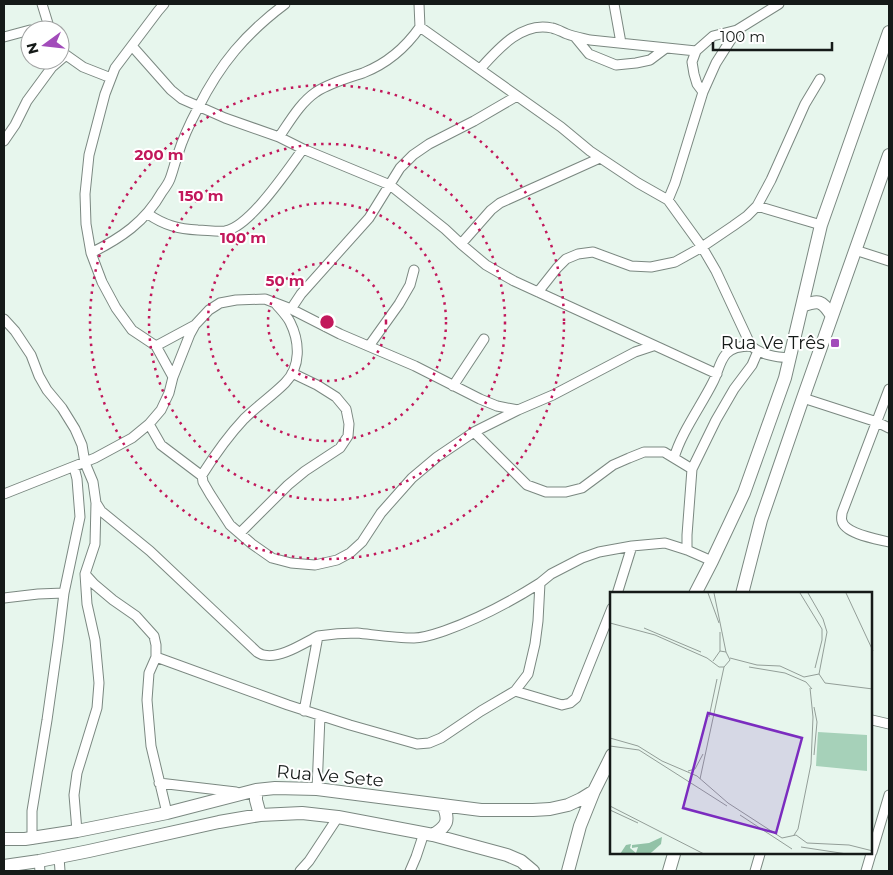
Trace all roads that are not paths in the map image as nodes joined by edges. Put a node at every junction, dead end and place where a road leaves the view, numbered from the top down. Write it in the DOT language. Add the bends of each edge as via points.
graph roads {
  1 [pos="42,4"];
  2 [pos="164,4"];
  3 [pos="285,4"];
  4 [pos="419,4"];
  5 [pos="614,4"];
  6 [pos="779,4"];
  7 [pos="47,20"];
  8 [pos="420,27"];
  9 [pos="737,30"];
  10 [pos="889,32"];
  11 [pos="20,33"];
  12 [pos="4,37"];
  13 [pos="575,37"];
  14 [pos="621,43"];
  15 [pos="132,46"];
  16 [pos="666,48"];
  17 [pos="696,51"];
  18 [pos="70,57"];
  19 [pos="480,69"];
  20 [pos="50,70"];
  21 [pos="111,78"];
  22 [pos="820,79"];
  23 [pos="703,92"];
  24 [pos="517,96"];
  25 [pos="198,107"];
  26 [pos="279,137"];
  27 [pos="4,141"];
  28 [pos="303,149"];
  29 [pos="889,155"];
  30 [pos="600,158"];
  31 [pos="390,185"];
  32 [pos="668,200"];
  33 [pos="757,206"];
  34 [pos="148,214"];
  35 [pos="821,225"];
  36 [pos="461,244"];
  37 [pos="702,247"];
  38 [pos="855,250"];
  39 [pos="91,253"];
  40 [pos="889,261"];
  41 [pos="414,270"];
  42 [pos="538,292"];
  43 [pos="276,304"];
  44 [pos="802,306"];
  45 [pos="292,309"];
  46 [pos="832,316"];
  47 [pos="4,319"];
  48 [pos="196,325"];
  49 [pos="484,339"];
  50 [pos="156,346"];
  51 [pos="369,346"];
  52 [pos="653,346"];
  53 [pos="754,348"];
  54 [pos="790,358"];
  55 [pos="292,373"];
  56 [pos="717,374"];
  57 [pos="173,377"];
  58 [pos="453,386"];
  59 [pos="889,390"];
  60 [pos="803,398"];
  61 [pos="518,410"];
  62 [pos="878,422"];
  63 [pos="149,424"];
  64 [pos="889,428"];
  65 [pos="474,432"];
  66 [pos="678,446"];
  67 [pos="664,452"];
  68 [pos="674,458"];
  69 [pos="85,463"];
  70 [pos="74,467"];
  71 [pos="692,469"];
  72 [pos="203,479"];
  73 [pos="4,494"];
  74 [pos="96,503"];
  75 [pos="240,534"];
  76 [pos="889,542"];
  77 [pos="632,546"];
  78 [pos="687,550"];
  79 [pos="712,561"];
  80 [pos="85,574"];
  81 [pos="540,584"];
  82 [pos="618,592"];
  83 [pos="696,592"];
  84 [pos="743,592"];
  85 [pos="64,593"];
  86 [pos="4,598"];
  87 [pos="610,613"];
  88 [pos="318,636"];
  89 [pos="156,658"];
  90 [pos="515,691"];
  91 [pos="304,711"];
  92 [pos="320,716"];
  93 [pos="873,720"];
  94 [pos="889,724"];
  95 [pos="610,759"];
  96 [pos="159,783"];
  97 [pos="317,789"];
  98 [pos="594,791"];
  99 [pos="250,792"];
  100 [pos="889,795"];
  101 [pos="443,805"];
  102 [pos="167,813"];
  103 [pos="260,815"];
  104 [pos="338,817"];
  105 [pos="77,831"];
  106 [pos="428,834"];
  107 [pos="32,838"];
  108 [pos="4,839"];
  109 [pos="873,847"];
  110 [pos="674,855"];
  111 [pos="760,855"];
  112 [pos="870,855"];
  113 [pos="59,857"];
  114 [pos="4,866"];
  115 [pos="40,866"];
  116 [pos="60,871"];
  117 [pos="300,871"];
  118 [pos="410,871"];
  119 [pos="533,871"];
  120 [pos="568,871"];
  121 [pos="669,871"];
  122 [pos="755,871"];
  123 [pos="866,871"];
  1 -- 7 [label="street"];
  2 -- 15 [label="street"];
  3 -- 25 [label="street" via="249,34 224,63"];
  4 -- 8 [label="street"];
  5 -- 14 [label="street"];
  6 -- 9 [label="street"];
  8 -- 19 [label="street"];
  8 -- 26 [label="street" via="410,41 387,60 316,92"];
  9 -- 17 [label="street" via="713,36"];
  9 -- 23 [label="street" via="716,63"];
  10 -- 35 [label="main road"];
  11 -- 12 [label="street"];
  13 -- 14 [label="street"];
  13 -- 16 [label="street" via="588,54 616,65 650,60"];
  13 -- 19 [label="street" via="552,28 521,32 501,46"];
  14 -- 16 [label="street"];
  15 -- 21 [label="street"];
  15 -- 25 [label="street" via="171,90"];
  16 -- 17 [label="street"];
  17 -- 23 [label="street" via="692,62 694,74"];
  18 -- 21 [label="street" via="83,67"];
  19 -- 24 [label="street"];
  20 -- 27 [label="street"];
  21 -- 39 [label="street" via="89,155 84,194"];
  22 -- 33 [label="street"];
  23 -- 32 [label="street"];
  24 -- 30 [label="street"];
  24 -- 31 [label="street" via="413,155"];
  25 -- 26 [label="street"];
  25 -- 34 [label="street" via="170,180"];
  26 -- 28 [label="street"];
  28 -- 31 [label="street"];
  28 -- 34 [label="street" via="258,207 236,227 225,231 186,229 159,222"];
  29 -- 38 [label="main road"];
  30 -- 32 [label="street"];
  30 -- 36 [label="street" via="500,203"];
  31 -- 36 [label="street"];
  31 -- 45 [label="street" via="369,218 301,294"];
  32 -- 37 [label="street"];
  33 -- 35 [label="street"];
  33 -- 37 [label="street"];
  34 -- 39 [label="street" via="126,233"];
  35 -- 44 [label="main road"];
  36 -- 42 [label="street" via="486,265"];
  37 -- 42 [label="street" via="675,262 651,268 631,266 593,252 578,254 566,259"];
  37 -- 53 [label="street"];
  38 -- 40 [label="street"];
  38 -- 46 [label="main road"];
  39 -- 50 [label="street" via="116,308 132,330"];
  41 -- 51 [label="street" via="399,304"];
  42 -- 52 [label="street"];
  43 -- 45 [label="street"];
  43 -- 48 [label="street" via="265,299 220,303 208,310"];
  43 -- 55 [label="street" via="290,321 297,340 298,358"];
  44 -- 46 [label="main road" via="820,302"];
  44 -- 54 [label="main road"];
  45 -- 51 [label="street"];
  46 -- 60 [label="main road"];
  47 -- 69 [label="street" via="31,355 47,390 69,419 82,446"];
  48 -- 50 [label="street"];
  48 -- 57 [label="street"];
  49 -- 58 [label="street"];
  50 -- 57 [label="street"];
  51 -- 58 [label="street"];
  52 -- 56 [label="street"];
  52 -- 61 [label="street"];
  53 -- 54 [label="street"];
  53 -- 56 [label="street" via="732,349 720,363"];
  53 -- 71 [label="street" via="752,365 734,388"];
  54 -- 79 [label="main road" via="744,493"];
  55 -- 72 [label="street" via="243,420 208,465"];
  55 -- 75 [label="street" via="336,397 346,409 348,436 340,448 288,485"];
  56 -- 66 [label="street"];
  57 -- 63 [label="street" via="161,410"];
  58 -- 61 [label="street" via="480,400"];
  59 -- 62 [label="street"];
  60 -- 62 [label="street"];
  60 -- 84 [label="main road" via="761,520"];
  61 -- 65 [label="street"];
  62 -- 64 [label="street"];
  62 -- 76 [label="street" via="842,520 852,532"];
  63 -- 69 [label="street" via="132,438"];
  63 -- 72 [label="street" via="161,445"];
  65 -- 67 [label="street" via="527,485 546,492 582,488 613,465 644,452"];
  65 -- 75 [label="street" via="412,478 381,513 362,542 337,560 315,565 272,558"];
  66 -- 67 [label="street"];
  66 -- 68 [label="street"];
  67 -- 68 [label="street"];
  68 -- 71 [label="street"];
  69 -- 70 [label="street"];
  69 -- 74 [label="street" via="93,482"];
  70 -- 73 [label="street"];
  70 -- 85 [label="street" via="80,517"];
  71 -- 78 [label="street"];
  72 -- 75 [label="street" via="230,525"];
  74 -- 80 [label="street" via="94,544"];
  74 -- 88 [label="street" via="256,652 274,655"];
  77 -- 78 [label="street" via="665,543"];
  77 -- 81 [label="street" via="582,558 551,574"];
  77 -- 82 [label="street"];
  78 -- 79 [label="street"];
  79 -- 83 [label="main road"];
  80 -- 89 [label="street" via="136,616 154,636"];
  80 -- 105 [label="street" via="99,682 97,708 77,773 74,800"];
  81 -- 88 [label="street" via="469,621 416,638 355,633"];
  81 -- 90 [label="street" via="538,622 528,674"];
  85 -- 86 [label="street"];
  85 -- 107 [label="street" via="32,811"];
  87 -- 90 [label="street" via="576,698 570,703 562,705"];
  88 -- 91 [label="street"];
  89 -- 91 [label="street"];
  89 -- 96 [label="street" via="149,673 147,700 151,746"];
  90 -- 92 [label="street" via="429,743 417,744"];
  91 -- 92 [label="street"];
  92 -- 97 [label="street"];
  93 -- 94 [label="street"];
  95 -- 98 [label="main road"];
  96 -- 99 [label="street"];
  96 -- 102 [label="street"];
  97 -- 99 [label="main road, Rua Ve Sete" via="275,788"];
  97 -- 101 [label="main road, Rua Ve Sete"];
  98 -- 101 [label="main road, Rua Ve Sete" via="568,805 533,810 481,810"];
  98 -- 120 [label="main road"];
  99 -- 102 [label="main road, Rua Ve Sete"];
  99 -- 103 [label="main road"];
  100 -- 109 [label="street"];
  101 -- 106 [label="main road" via="447,821 443,828"];
  102 -- 105 [label="main road, Rua Ve Sete"];
  103 -- 104 [label="main road" via="302,813"];
  103 -- 113 [label="main road"];
  104 -- 106 [label="main road"];
  104 -- 117 [label="street"];
  105 -- 107 [label="main road, Rua Ve Sete"];
  106 -- 118 [label="street"];
  106 -- 119 [label="main road" via="507,855"];
  107 -- 108 [label="main road, Rua Ve Sete"];
  110 -- 121 [label="main road"];
  111 -- 122 [label="street"];
  112 -- 123 [label="street"];
  113 -- 115 [label="main road"];
  113 -- 116 [label="street"];
  114 -- 115 [label="main road"];
}
